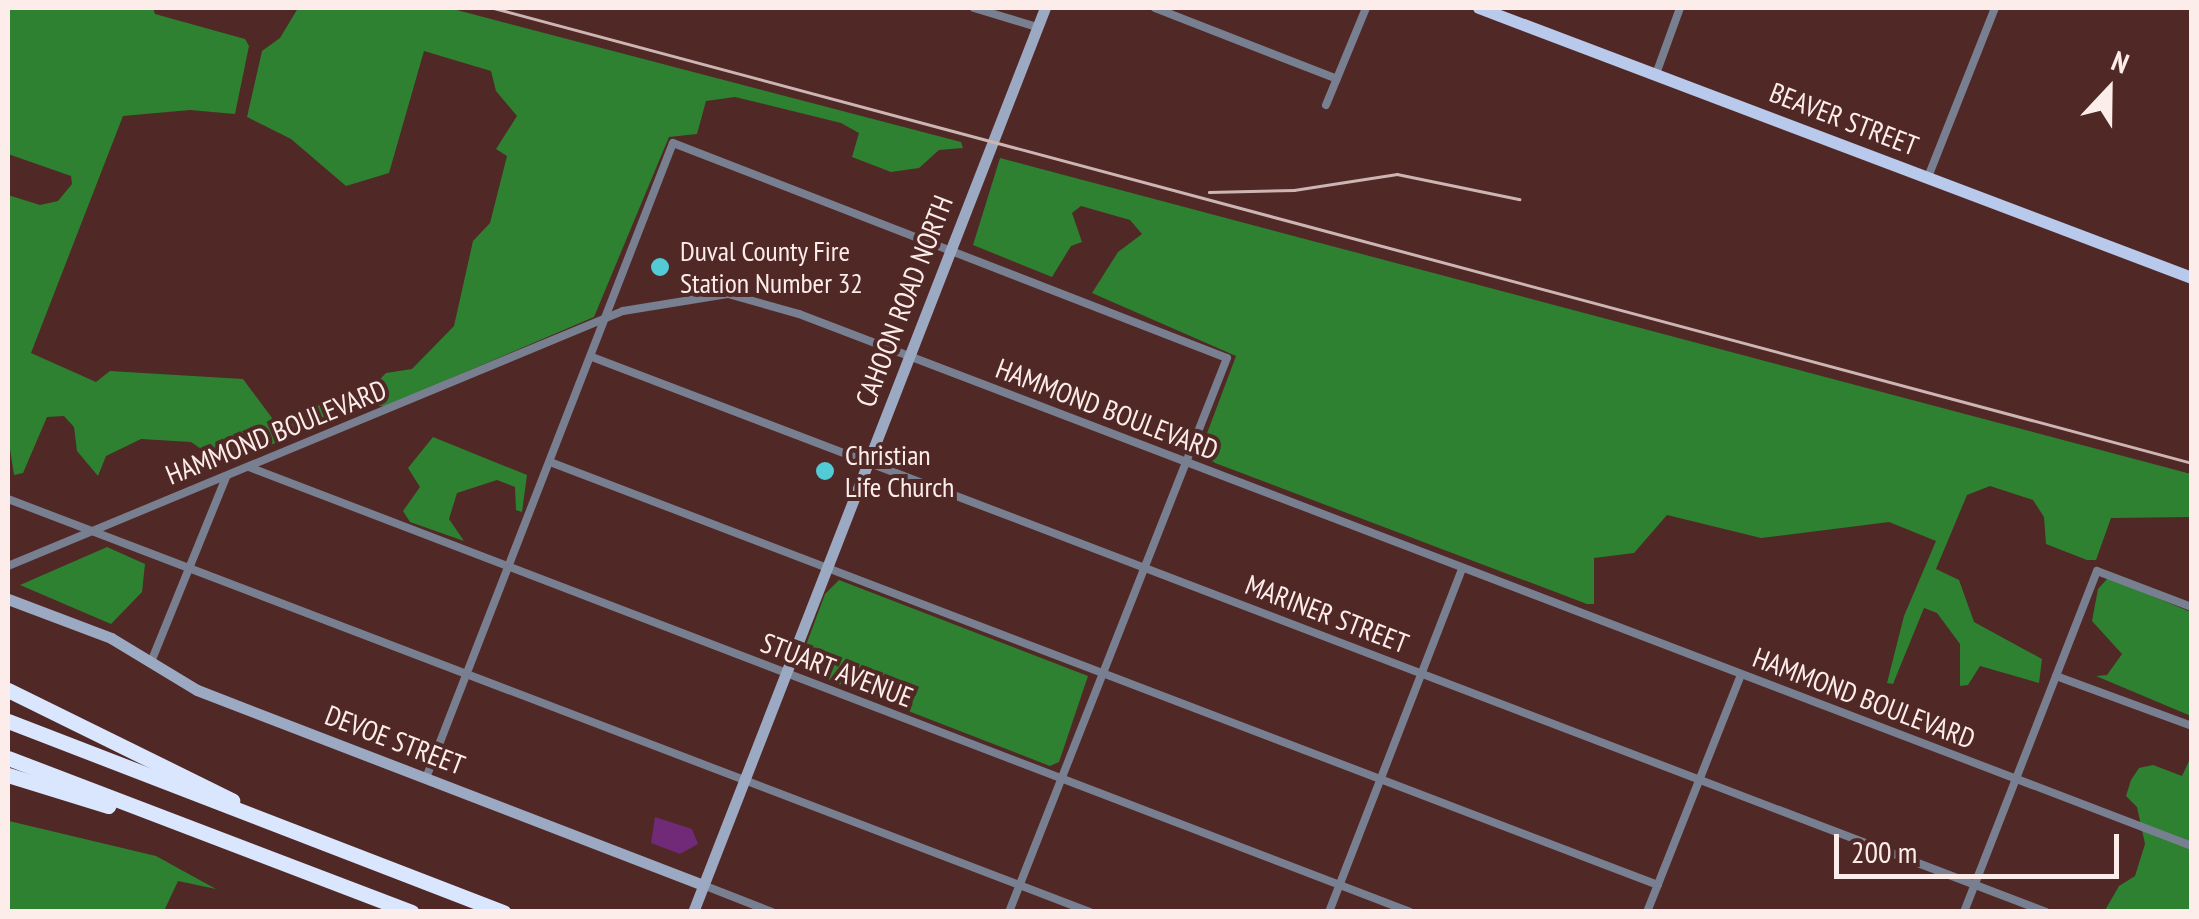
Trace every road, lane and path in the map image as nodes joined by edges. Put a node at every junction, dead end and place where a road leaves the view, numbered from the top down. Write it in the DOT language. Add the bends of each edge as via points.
graph roads {
  1 [pos="974,8"];
  2 [pos="1045,8"];
  3 [pos="1155,8"];
  4 [pos="1366,8"];
  5 [pos="1479,8"];
  6 [pos="1680,8"];
  7 [pos="1995,8"];
  8 [pos="1038,27"];
  9 [pos="1656,74"];
  10 [pos="1337,79"];
  11 [pos="1326,105"];
  12 [pos="1928,178"];
  13 [pos="951,252"];
  14 [pos="2192,278"];
  15 [pos="606,320"];
  16 [pos="592,357"];
  17 [pos="909,357"];
  18 [pos="550,462"];
  19 [pos="867,463"];
  20 [pos="1186,464"];
  21 [pos="249,467"];
  22 [pos="226,477"];
  23 [pos="8,499"];
  24 [pos="93,531"];
  25 [pos="8,566"];
  26 [pos="190,568"];
  27 [pos="509,568"];
  28 [pos="826,568"];
  29 [pos="1145,568"];
  30 [pos="1462,569"];
  31 [pos="8,599"];
  32 [pos="2192,607"];
  33 [pos="151,662"];
  34 [pos="1103,673"];
  35 [pos="1422,673"];
  36 [pos="468,674"];
  37 [pos="784,675"];
  38 [pos="1740,675"];
  39 [pos="2056,676"];
  40 [pos="8,690"];
  41 [pos="8,721"];
  42 [pos="2192,726"];
  43 [pos="8,758"];
  44 [pos="8,775"];
  45 [pos="1380,778"];
  46 [pos="426,779"];
  47 [pos="744,780"];
  48 [pos="1061,780"];
  49 [pos="1698,780"];
  50 [pos="2016,780"];
  51 [pos="261,818"];
  52 [pos="236,845"];
  53 [pos="2192,846"];
  54 [pos="1020,884"];
  55 [pos="703,885"];
  56 [pos="1658,885"];
  57 [pos="1974,885"];
  58 [pos="1340,886"];
  59 [pos="412,912"];
  60 [pos="503,912"];
  61 [pos="692,912"];
  62 [pos="772,912"];
  63 [pos="1009,912"];
  64 [pos="1090,912"];
  65 [pos="1329,912"];
  66 [pos="1410,912"];
  67 [pos="1647,912"];
  68 [pos="1964,912"];
  69 [pos="2046,912"];
  1 -- 8 [label="street"];
  2 -- 8 [label="main road, CAHOON ROAD NORTH"];
  3 -- 10 [label="street"];
  4 -- 10 [label="street"];
  5 -- 9 [label="main road, BEAVER STREET"];
  6 -- 9 [label="street"];
  7 -- 12 [label="street"];
  8 -- 13 [label="main road, CAHOON ROAD NORTH"];
  9 -- 12 [label="main road, BEAVER STREET"];
  10 -- 11 [label="street"];
  12 -- 14 [label="main road, BEAVER STREET"];
  13 -- 15 [label="street" via="673,144"];
  13 -- 17 [label="main road, CAHOON ROAD NORTH"];
  13 -- 20 [label="street" via="1227,358"];
  15 -- 16 [label="street"];
  15 -- 17 [label="street, HAMMOND BOULEVARD" via="664,300 728,294"];
  15 -- 21 [label="street, HAMMOND BOULEVARD"];
  16 -- 18 [label="street"];
  16 -- 19 [label="street, MARINER STREET"];
  17 -- 19 [label="main road, CAHOON ROAD NORTH"];
  17 -- 20 [label="street, HAMMOND BOULEVARD"];
  18 -- 27 [label="street"];
  18 -- 28 [label="street"];
  19 -- 28 [label="main road, CAHOON ROAD NORTH"];
  19 -- 29 [label="street, MARINER STREET"];
  20 -- 29 [label="street"];
  20 -- 30 [label="street, HAMMOND BOULEVARD"];
  21 -- 22 [label="street, HAMMOND BOULEVARD"];
  21 -- 27 [label="street, STUART AVENUE"];
  22 -- 24 [label="street, HAMMOND BOULEVARD"];
  22 -- 26 [label="street"];
  23 -- 24 [label="street"];
  24 -- 25 [label="street, HAMMOND BOULEVARD"];
  24 -- 26 [label="street"];
  26 -- 33 [label="street"];
  26 -- 36 [label="street"];
  27 -- 36 [label="street"];
  27 -- 37 [label="street, STUART AVENUE"];
  28 -- 34 [label="street"];
  28 -- 37 [label="main road, CAHOON ROAD NORTH"];
  29 -- 34 [label="street"];
  29 -- 35 [label="street, MARINER STREET"];
  30 -- 35 [label="street"];
  30 -- 38 [label="street, HAMMOND BOULEVARD"];
  31 -- 33 [label="main road, DEVOE STREET" via="111,638"];
  32 -- 39 [label="street" via="2097,571"];
  33 -- 46 [label="main road, DEVOE STREET" via="197,690"];
  34 -- 45 [label="street"];
  34 -- 48 [label="street"];
  35 -- 45 [label="street"];
  35 -- 49 [label="street, MARINER STREET"];
  36 -- 46 [label="street"];
  36 -- 47 [label="street"];
  37 -- 47 [label="main road, CAHOON ROAD NORTH"];
  37 -- 48 [label="street, STUART AVENUE"];
  38 -- 49 [label="street"];
  38 -- 50 [label="street, HAMMOND BOULEVARD"];
  39 -- 42 [label="street"];
  39 -- 50 [label="street"];
  40 -- 51 [label="highway" via="210,786"];
  41 -- 51 [label="highway"];
  43 -- 52 [label="highway"];
  44 -- 52 [label="highway"];
  45 -- 56 [label="street"];
  45 -- 58 [label="street"];
  46 -- 55 [label="main road, DEVOE STREET"];
  47 -- 54 [label="street"];
  47 -- 55 [label="main road, CAHOON ROAD NORTH"];
  48 -- 54 [label="street"];
  48 -- 58 [label="street, STUART AVENUE"];
  49 -- 56 [label="street"];
  49 -- 57 [label="street, MARINER STREET"];
  50 -- 53 [label="street, HAMMOND BOULEVARD"];
  50 -- 57 [label="street"];
  51 -- 60 [label="highway"];
  52 -- 59 [label="highway"];
  54 -- 63 [label="street"];
  54 -- 64 [label="street"];
  55 -- 61 [label="main road"];
  55 -- 62 [label="street, DEVOE STREET"];
  56 -- 67 [label="street"];
  57 -- 68 [label="street"];
  57 -- 69 [label="street, MARINER STREET"];
  58 -- 65 [label="street"];
  58 -- 66 [label="street, STUART AVENUE"];
}
